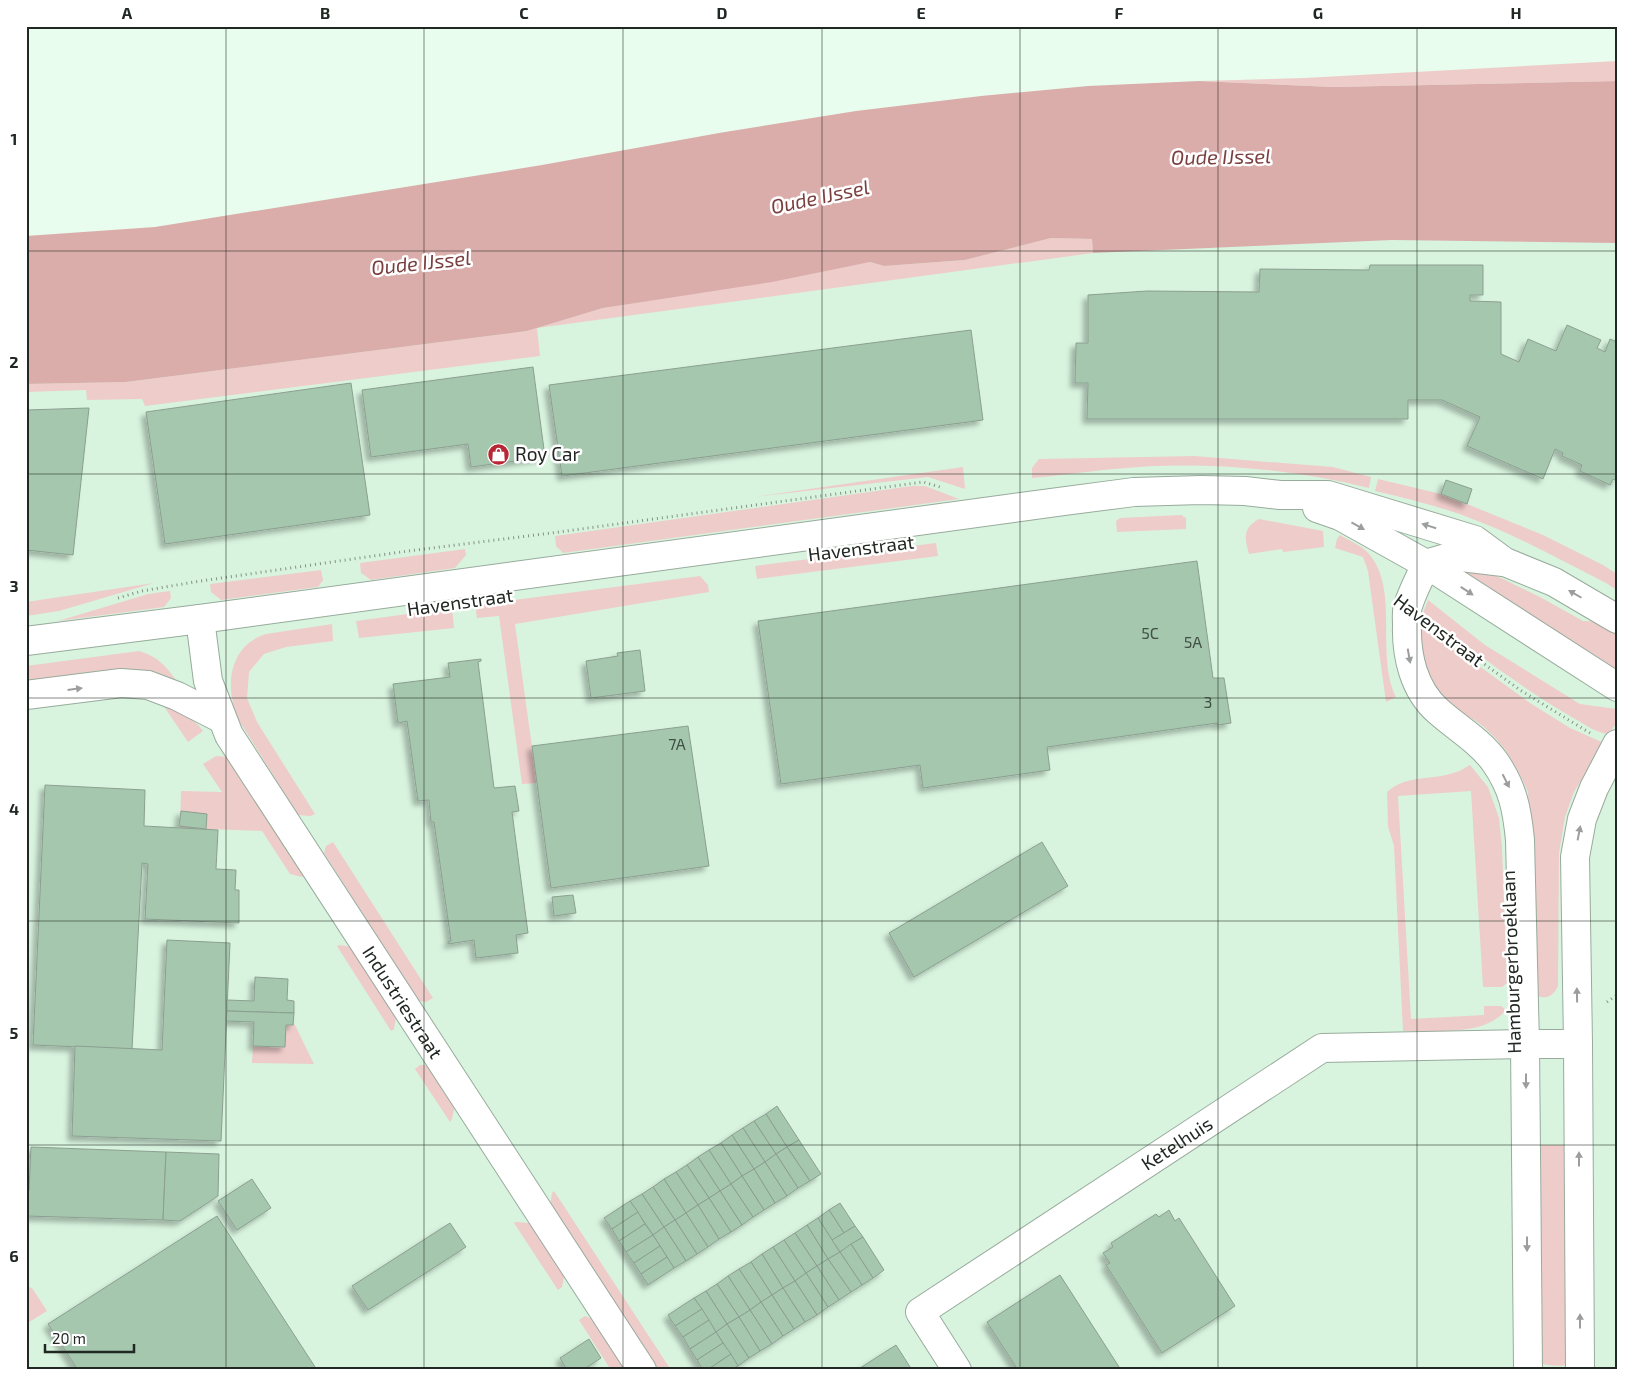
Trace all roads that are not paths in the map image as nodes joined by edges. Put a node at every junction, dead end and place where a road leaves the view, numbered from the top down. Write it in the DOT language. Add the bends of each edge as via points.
graph roads {
  1 [pos="1280,495"];
  2 [pos="1505,562"];
  3 [pos="1426,564"];
  4 [pos="1617,618"];
  5 [pos="200,619"];
  6 [pos="26,642"];
  7 [pos="1617,687"];
  8 [pos="26,695"];
  9 [pos="222,719"];
  10 [pos="1617,744"];
  11 [pos="1526,1044"];
  12 [pos="1578,1044"];
  13 [pos="642,1370"];
  14 [pos="957,1370"];
  15 [pos="1528,1370"];
  16 [pos="1580,1370"];
  2 -- 1 [label="street, Havenstraat, one-way" via="1475,540 1328,495"];
  1 -- 3 [label="street, Havenstraat, one-way" via="1340,516"];
  1 -- 5 [label="street, Havenstraat" via="1201,490 1126,493"];
  2 -- 3 [label="street" via="1453,556"];
  4 -- 2 [label="street, Havenstraat, one-way" via="1554,582"];
  3 -- 7 [label="street, Havenstraat, one-way"];
  3 -- 11 [label="street, Hamburgerbroeklaan, one-way" via="1407,607 1406,638 1413,674 1436,710 1472,738 1494,761 1517,808"];
  5 -- 6 [label="street, Havenstraat"];
  5 -- 9 [label="street, Industriestraat" via="208,681"];
  8 -- 9 [label="street, one-way" via="121,683 148,685"];
  9 -- 13 [label="street, Industriestraat" via="229,735"];
  12 -- 10 [label="street, one-way" via="1575,857 1582,819"];
  11 -- 12 [label="street, Hamburgerbroeklaan"];
  11 -- 14 [label="street, Ketelhuis" via="1322,1048 920,1312"];
  11 -- 15 [label="street, Hamburgerbroeklaan, one-way"];
  16 -- 12 [label="street, one-way"];
}
